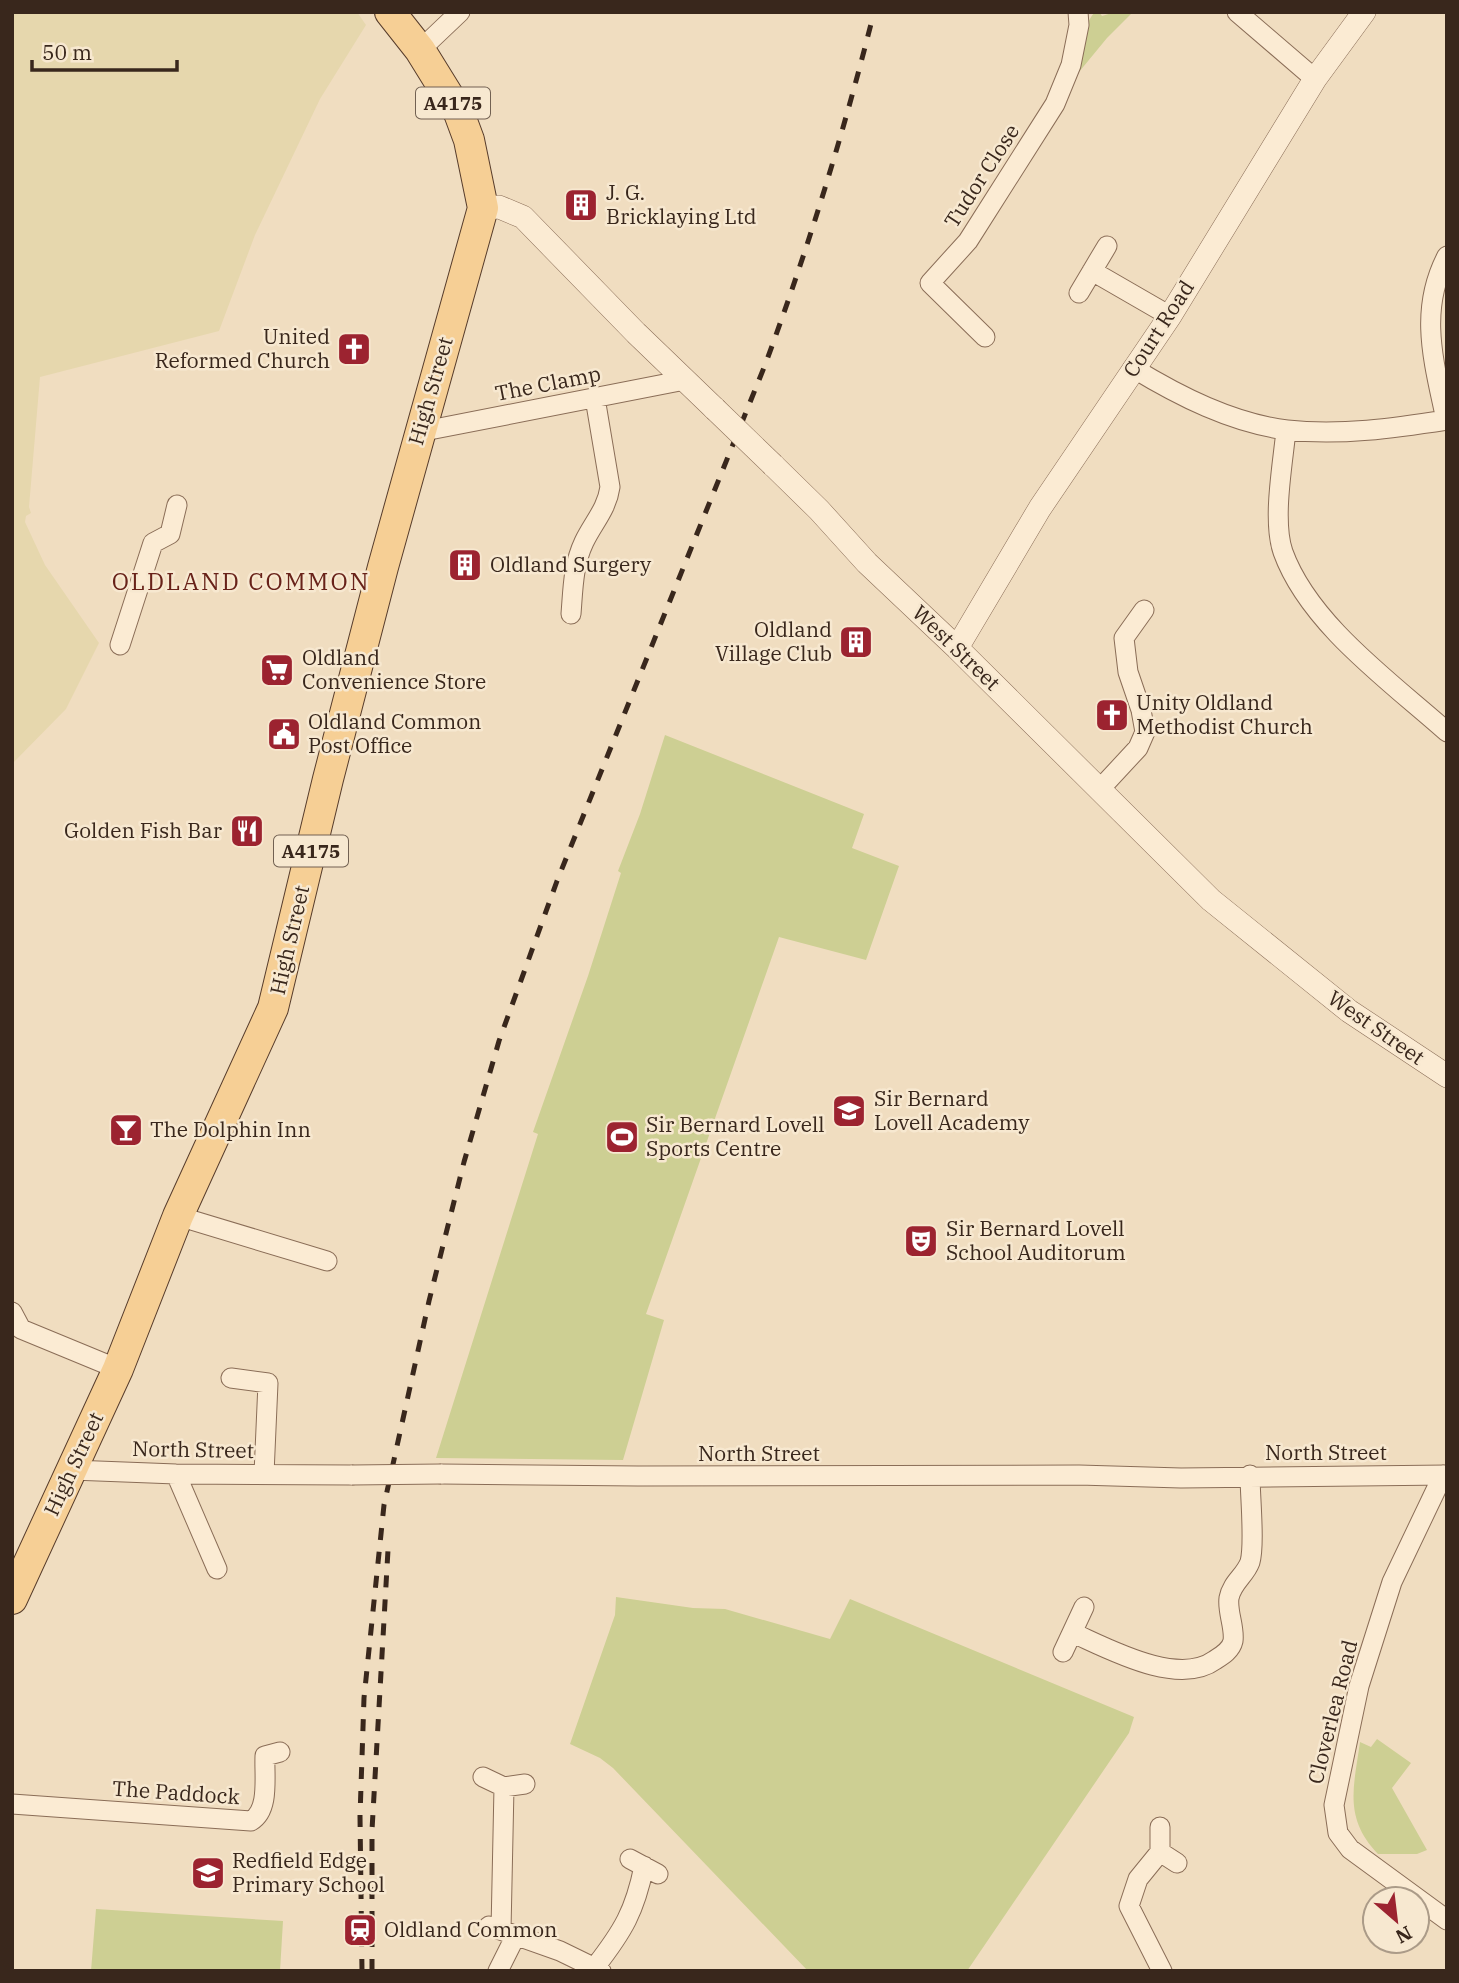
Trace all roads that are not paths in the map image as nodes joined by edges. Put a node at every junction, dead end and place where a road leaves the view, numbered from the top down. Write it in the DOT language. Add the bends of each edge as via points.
graph roads {
  1 [pos="390,12"];
  2 [pos="460,12"];
  3 [pos="1078,12"];
  4 [pos="1237,12"];
  5 [pos="1364,12"];
  6 [pos="420,50"];
  7 [pos="1315,79"];
  8 [pos="484,208"];
  9 [pos="1107,246"];
  10 [pos="1447,256"];
  11 [pos="1092,271"];
  12 [pos="1079,293"];
  13 [pos="1170,316"];
  14 [pos="985,337"];
  15 [pos="1133,368"];
  16 [pos="685,380"];
  17 [pos="594,398"];
  18 [pos="1447,420"];
  19 [pos="1286,430"];
  20 [pos="419,432"];
  21 [pos="177,505"];
  22 [pos="1144,610"];
  23 [pos="571,614"];
  24 [pos="120,645"];
  25 [pos="957,648"];
  26 [pos="1447,732"];
  27 [pos="1099,790"];
  28 [pos="1447,1076"];
  29 [pos="178,1216"];
  30 [pos="327,1261"];
  31 [pos="12,1312"];
  32 [pos="118,1369"];
  33 [pos="231,1378"];
  34 [pos="72,1470"];
  35 [pos="176,1474"];
  36 [pos="264,1474"];
  37 [pos="1250,1475"];
  38 [pos="1445,1475"];
  39 [pos="217,1569"];
  40 [pos="12,1599"];
  41 [pos="1084,1607"];
  42 [pos="1073,1633"];
  43 [pos="1063,1652"];
  44 [pos="280,1752"];
  45 [pos="483,1777"];
  46 [pos="525,1784"];
  47 [pos="504,1787"];
  48 [pos="12,1804"];
  49 [pos="1160,1826"];
  50 [pos="1160,1853"];
  51 [pos="1177,1863"];
  52 [pos="644,1866"];
  53 [pos="1447,1920"];
  54 [pos="502,1930"];
  55 [pos="598,1969"];
  56 [pos="498,1971"];
  57 [pos="1162,1971"];
  1 -- 6 [label="main road, A4175"];
  2 -- 6 [label="street"];
  3 -- 14 [label="street, Tudor Close" via="1071,65 1055,104 968,241 930,283"];
  4 -- 7 [label="street"];
  5 -- 7 [label="street, Court Road"];
  6 -- 8 [label="main road, A4175" via="459,113"];
  7 -- 13 [label="street, Court Road"];
  8 -- 16 [label="street, West Street" via="499,207 523,217"];
  8 -- 20 [label="main road, High Street / A4175"];
  9 -- 11 [label="street"];
  10 -- 18 [label="street" via="1435,282 1429,313"];
  11 -- 12 [label="street"];
  11 -- 13 [label="street"];
  13 -- 15 [label="street, Court Road"];
  15 -- 19 [label="street" via="1227,415"];
  15 -- 25 [label="street, Court Road" via="1034,517"];
  16 -- 17 [label="street, The Clamp"];
  16 -- 25 [label="street, West Street, bridge"];
  17 -- 20 [label="street, The Clamp"];
  17 -- 23 [label="street" via="610,487 574,570"];
  18 -- 19 [label="street" via="1378,431"];
  19 -- 26 [label="street" via="1278,509 1282,550 1306,596 1336,633"];
  20 -- 29 [label="main road, High Street / A4175" via="273,1009"];
  21 -- 24 [label="street" via="170,534 153,543"];
  22 -- 27 [label="street" via="1124,638 1128,672 1145,732 1138,748"];
  25 -- 27 [label="street, West Street"];
  27 -- 28 [label="street, West Street" via="1211,900 1263,944 1349,1011"];
  29 -- 30 [label="street"];
  29 -- 32 [label="main road, High Street / A4175"];
  31 -- 32 [label="street" via="21,1329"];
  32 -- 34 [label="main road, High Street / A4175"];
  33 -- 36 [label="street" via="268,1383"];
  34 -- 35 [label="street, North Street"];
  34 -- 40 [label="main road, High Street / A4175"];
  35 -- 36 [label="street, North Street"];
  35 -- 39 [label="street"];
  36 -- 37 [label="street, North Street, bridge"];
  37 -- 38 [label="street, North Street"];
  37 -- 42 [label="street" via="1251,1557 1247,1571 1232,1585 1228,1602 1233,1640 1227,1653 1195,1668 1151,1667"];
  38 -- 53 [label="street, Cloverlea Road" via="1392,1582 1359,1686 1334,1805 1338,1833 1350,1849"];
  41 -- 42 [label="street"];
  42 -- 43 [label="street"];
  44 -- 48 [label="street, The Paddock" via="265,1756 263,1808 251,1821"];
  45 -- 47 [label="street"];
  46 -- 47 [label="street"];
  47 -- 54 [label="street"];
  49 -- 50 [label="street"];
  50 -- 51 [label="street"];
  50 -- 57 [label="street" via="1138,1879 1129,1906"];
  52 -- 55 [label="street" via="629,1919"];
  54 -- 55 [label="street"];
  54 -- 56 [label="street"];
}
